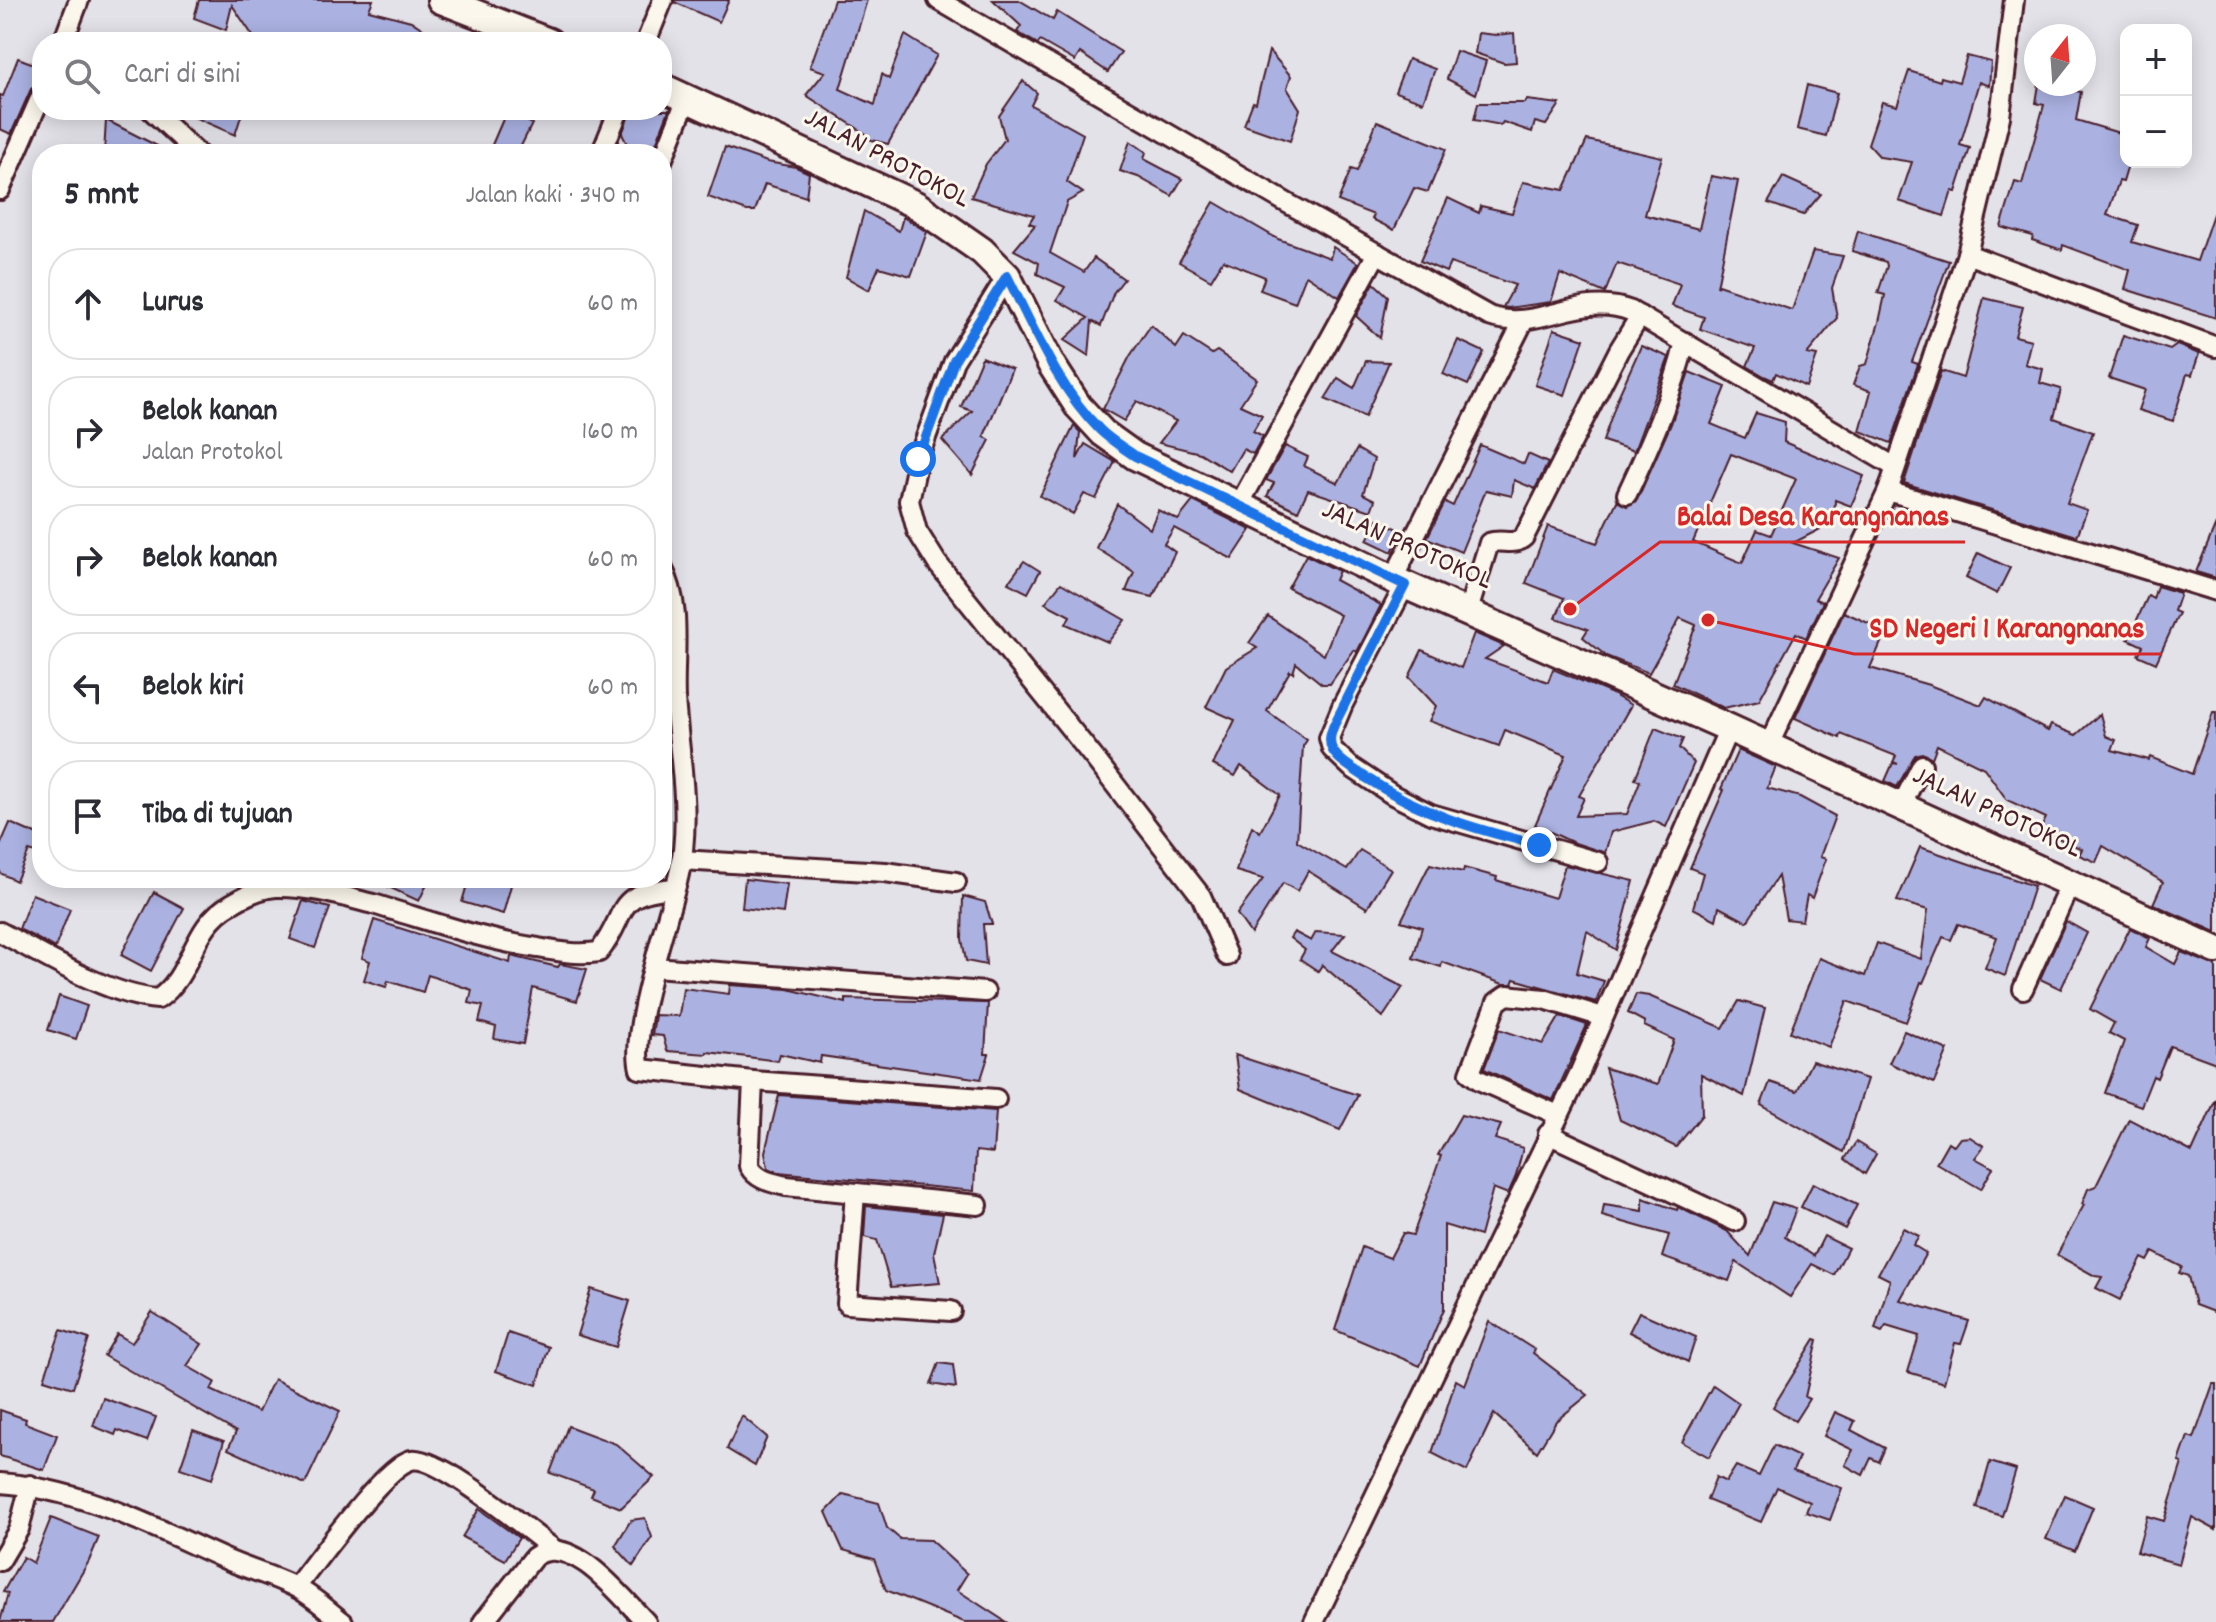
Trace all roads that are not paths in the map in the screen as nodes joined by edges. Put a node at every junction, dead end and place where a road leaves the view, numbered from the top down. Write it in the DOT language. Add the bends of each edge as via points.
graph roads {
  1 [pos="79,0"];
  2 [pos="441,0"];
  3 [pos="663,0"];
  4 [pos="939,0"];
  5 [pos="2014,0"];
  6 [pos="67,32"];
  7 [pos="523,32"];
  8 [pos="650,32"];
  9 [pos="672,91"];
  10 [pos="687,98"];
  11 [pos="32,117"];
  12 [pos="162,120"];
  13 [pos="615,120"];
  14 [pos="187,144"];
  15 [pos="605,144"];
  16 [pos="669,144"];
  17 [pos="0,190"];
  18 [pos="1377,253"];
  19 [pos="1967,254"];
  20 [pos="1007,276"];
  21 [pos="1640,316"];
  22 [pos="1524,320"];
  23 [pos="1685,342"];
  24 [pos="2216,347"];
  25 [pos="1895,467"];
  26 [pos="1888,491"];
  27 [pos="1627,494"];
  28 [pos="1239,505"];
  29 [pos="1399,582"];
  30 [pos="2216,591"];
  31 [pos="672,595"];
  32 [pos="1468,611"];
  33 [pos="1729,728"];
  34 [pos="1768,747"];
  35 [pos="1922,765"];
  36 [pos="1901,806"];
  37 [pos="681,860"];
  38 [pos="1598,862"];
  39 [pos="956,882"];
  40 [pos="2070,884"];
  41 [pos="270,888"];
  42 [pos="287,888"];
  43 [pos="675,888"];
  44 [pos="0,932"];
  45 [pos="2216,950"];
  46 [pos="1227,956"];
  47 [pos="654,967"];
  48 [pos="2023,989"];
  49 [pos="985,992"];
  50 [pos="1603,1017"];
  51 [pos="753,1081"];
  52 [pos="996,1099"];
  53 [pos="1558,1115"];
  54 [pos="1548,1134"];
  55 [pos="855,1193"];
  56 [pos="978,1205"];
  57 [pos="1735,1221"];
  58 [pos="951,1311"];
  59 [pos="0,1483"];
  60 [pos="30,1485"];
  61 [pos="555,1550"];
  62 [pos="0,1561"];
  63 [pos="296,1587"];
  64 [pos="343,1622"];
  65 [pos="483,1622"];
  66 [pos="646,1622"];
  67 [pos="1314,1622"];
  1 -- 6 [label="street"];
  2 -- 7 [label="street"];
  3 -- 8 [label="street"];
  4 -- 18 [label="street"];
  5 -- 19 [label="street" via="2000,117"];
  9 -- 10 [label="street, JALAN PROTOKOL"];
  10 -- 16 [label="street"];
  10 -- 20 [label="street, JALAN PROTOKOL" via="916,205 982,251"];
  11 -- 17 [label="street"];
  12 -- 14 [label="street"];
  13 -- 15 [label="street"];
  18 -- 22 [label="street" via="1489,316"];
  18 -- 28 [label="street"];
  19 -- 24 [label="street"];
  19 -- 25 [label="street"];
  20 -- 28 [label="street, JALAN PROTOKOL" via="1051,364 1103,433 1135,456"];
  20 -- 46 [label="street" via="954,361 935,408 909,501 917,531 1201,896"];
  21 -- 22 [label="street" via="1597,303"];
  21 -- 23 [label="street"];
  21 -- 32 [label="street" via="1524,537 1489,543"];
  22 -- 29 [label="street"];
  23 -- 25 [label="street"];
  23 -- 27 [label="street" via="1665,408"];
  25 -- 26 [label="street"];
  26 -- 30 [label="street"];
  26 -- 34 [label="street"];
  28 -- 29 [label="street, JALAN PROTOKOL"];
  29 -- 32 [label="street, JALAN PROTOKOL"];
  29 -- 38 [label="street" via="1338,715 1329,738 1332,749 1393,795 1431,814"];
  31 -- 37 [label="street"];
  32 -- 33 [label="street, JALAN PROTOKOL"];
  33 -- 34 [label="street, JALAN PROTOKOL"];
  33 -- 50 [label="street"];
  34 -- 36 [label="street, JALAN PROTOKOL"];
  35 -- 36 [label="street"];
  36 -- 40 [label="street, JALAN PROTOKOL"];
  37 -- 39 [label="street" via="885,872"];
  37 -- 43 [label="street"];
  40 -- 45 [label="street, JALAN PROTOKOL"];
  40 -- 48 [label="street"];
  41 -- 44 [label="street" via="226,906 199,933 177,983 158,999 78,973"];
  42 -- 43 [label="street" via="314,890 494,939 579,955 599,952 624,905 639,894"];
  43 -- 47 [label="street"];
  47 -- 49 [label="street"];
  47 -- 51 [label="street" via="637,1059 640,1069"];
  50 -- 53 [label="street"];
  50 -- 53 [label="street" via="1517,995 1497,1002 1470,1073"];
  51 -- 52 [label="street"];
  51 -- 55 [label="street" via="749,1166 755,1175 786,1186"];
  53 -- 54 [label="street"];
  54 -- 57 [label="street"];
  54 -- 67 [label="street"];
  55 -- 56 [label="street"];
  55 -- 58 [label="street" via="847,1304"];
  59 -- 60 [label="street"];
  60 -- 62 [label="street" via="19,1529"];
  60 -- 63 [label="street" via="140,1519"];
  61 -- 63 [label="street" via="469,1485 420,1459 408,1460 385,1477"];
  61 -- 65 [label="street" via="538,1553"];
  61 -- 66 [label="street" via="581,1558"];
  63 -- 64 [label="street"];
}
